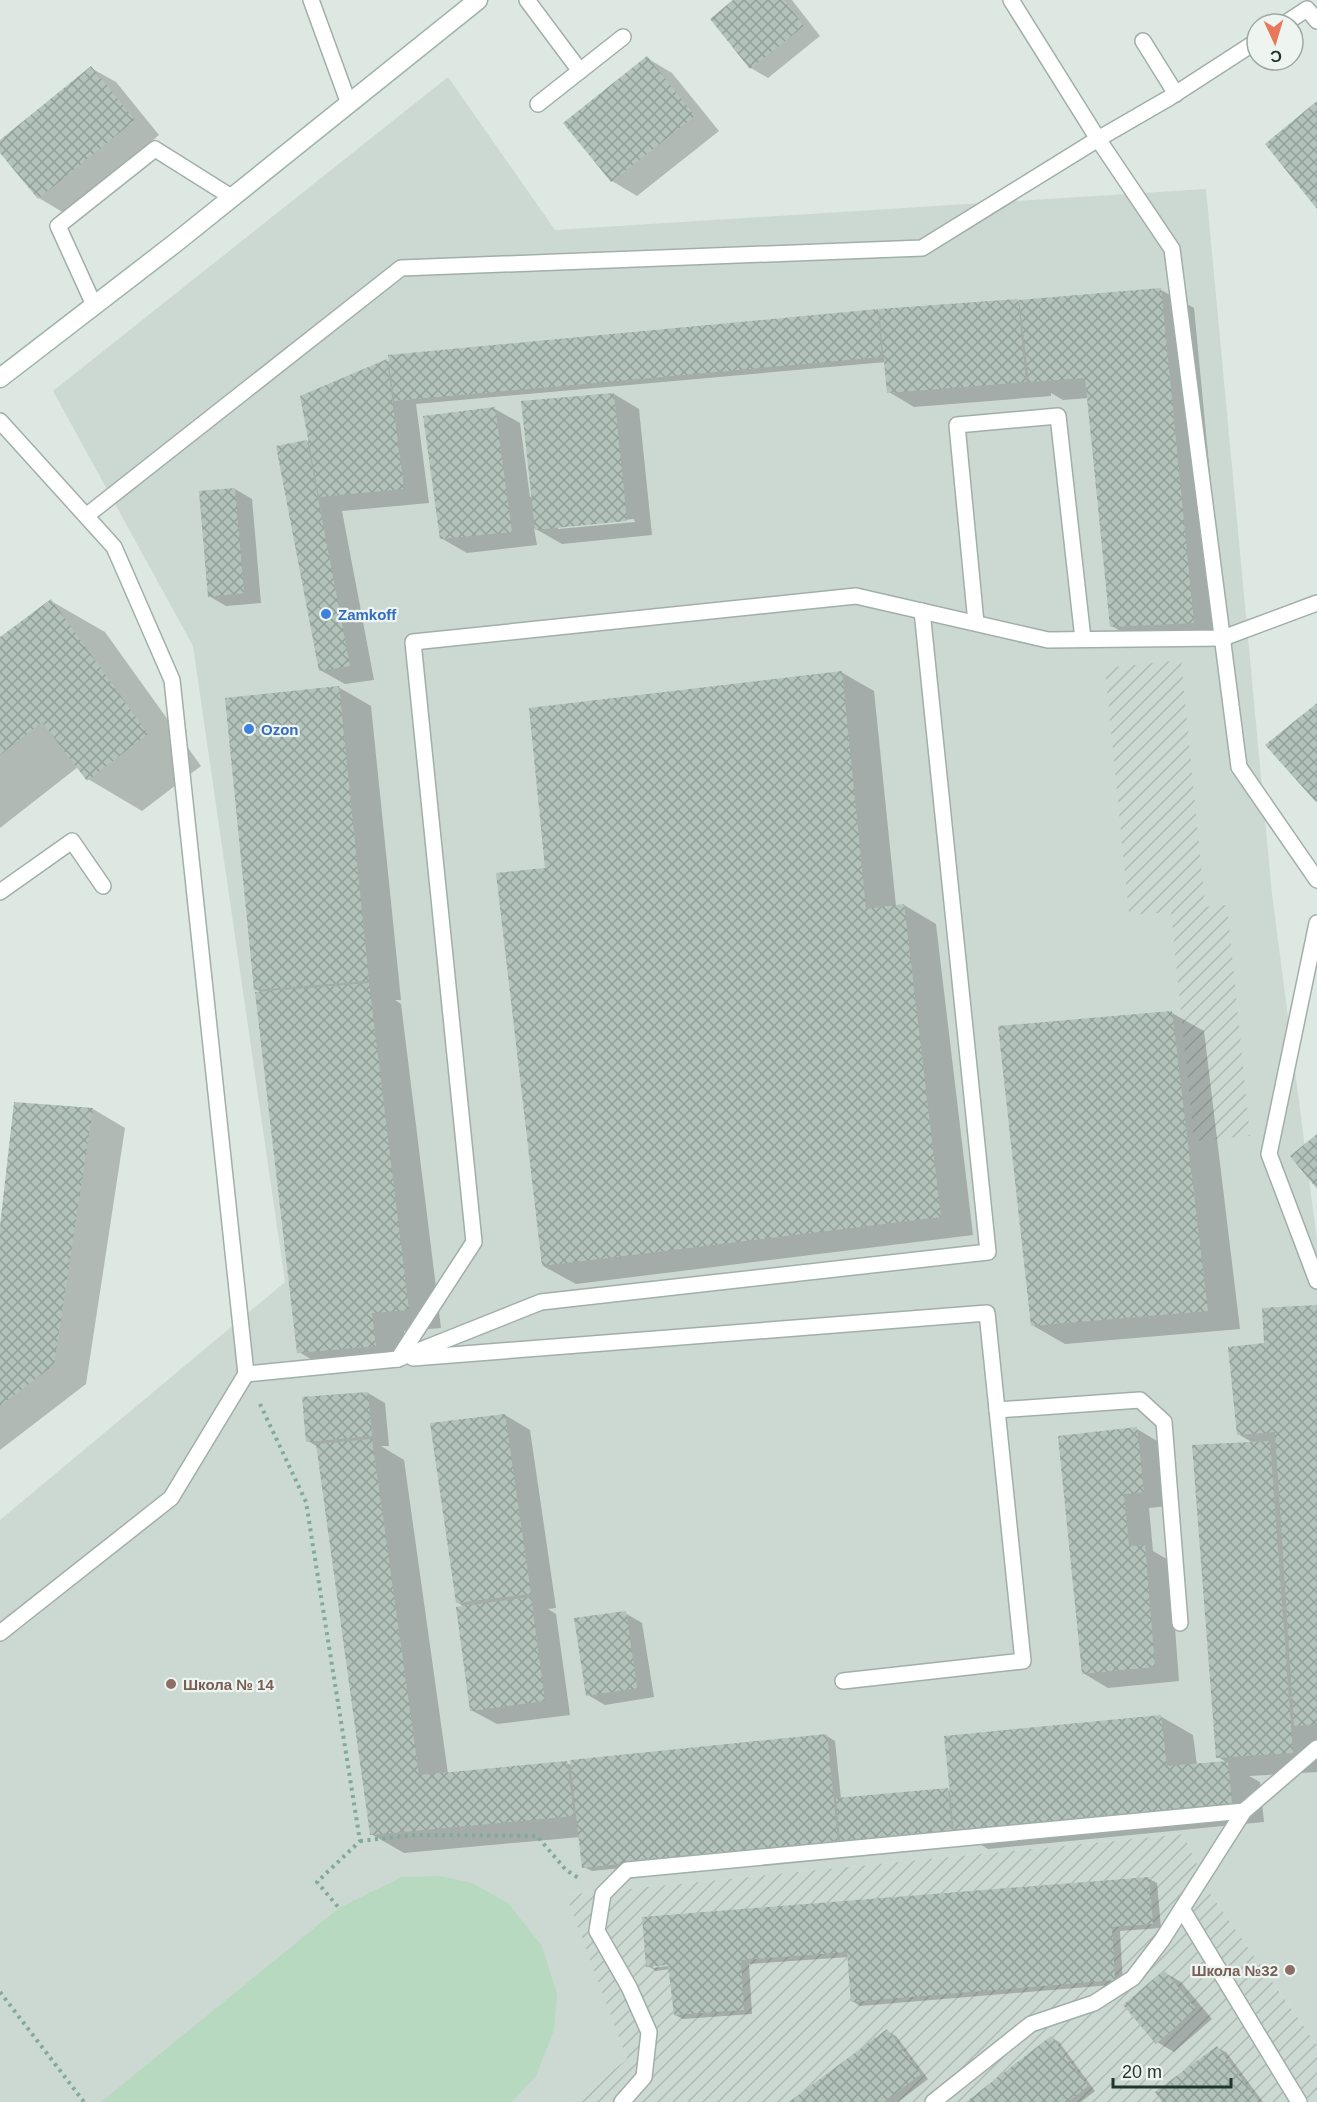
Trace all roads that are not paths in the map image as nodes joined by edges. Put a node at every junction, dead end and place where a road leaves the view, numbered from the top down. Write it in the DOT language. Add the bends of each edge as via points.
graph roads {
  1 [pos="311,0"];
  2 [pos="478,0"];
  3 [pos="527,0"];
  4 [pos="1015,1"];
  5 [pos="623,37"];
  6 [pos="1143,41"];
  7 [pos="1245,49"];
  8 [pos="580,71"];
  9 [pos="1176,94"];
  10 [pos="349,104"];
  11 [pos="538,104"];
  12 [pos="1098,139"];
  13 [pos="233,198"];
  14 [pos="94,305"];
  15 [pos="0,378"];
  16 [pos="0,421"];
  17 [pos="86,516"];
  18 [pos="1317,603"];
  19 [pos="922,611"];
  20 [pos="975,623"];
  21 [pos="1223,638"];
  22 [pos="1083,639"];
  23 [pos="1317,880"];
  24 [pos="103,886"];
  25 [pos="0,892"];
  26 [pos="1317,923"];
  27 [pos="1313,964"];
  28 [pos="1317,1281"];
  29 [pos="399,1359"];
  30 [pos="246,1374"];
  31 [pos="997,1410"];
  32 [pos="1180,1623"];
  33 [pos="0,1633"];
  34 [pos="843,1681"];
  35 [pos="1317,1748"];
  36 [pos="1244,1811"];
  37 [pos="1182,1910"];
  38 [pos="622,2102"];
  39 [pos="933,2102"];
  40 [pos="1299,2102"];
  1 -- 10 [label="lane"];
  2 -- 10 [label="main road"];
  3 -- 8 [label="lane"];
  4 -- 12 [label="lane"];
  5 -- 8 [label="lane"];
  6 -- 9 [label="lane"];
  7 -- 9 [label="lane"];
  8 -- 11 [label="lane"];
  9 -- 12 [label="lane"];
  10 -- 13 [label="main road"];
  12 -- 17 [label="lane" via="922,248 401,268"];
  12 -- 21 [label="lane" via="1172,249"];
  13 -- 14 [label="main road"];
  13 -- 14 [label="lane" via="154,149 58,226"];
  14 -- 15 [label="main road"];
  16 -- 17 [label="lane"];
  17 -- 30 [label="lane" via="114,547 172,680"];
  18 -- 21 [label="lane"];
  19 -- 20 [label="lane"];
  19 -- 29 [label="lane" via="988,1252 542,1302"];
  19 -- 29 [label="lane" via="856,596 413,642 474,1242"];
  20 -- 22 [label="lane" via="1048,640"];
  20 -- 22 [label="lane" via="957,425 1058,416"];
  21 -- 22 [label="lane"];
  21 -- 23 [label="lane" via="1239,767"];
  24 -- 25 [label="lane" via="72,841"];
  26 -- 27 [label="lane"];
  27 -- 28 [label="lane" via="1269,1154"];
  29 -- 30 [label="lane"];
  29 -- 31 [label="lane" via="987,1313"];
  30 -- 33 [label="lane" via="171,1498"];
  31 -- 32 [label="lane" via="1140,1400 1164,1422"];
  31 -- 34 [label="lane" via="1023,1661"];
  35 -- 36 [label="lane"];
  36 -- 37 [label="lane"];
  36 -- 38 [label="lane" via="627,1870 603,1894 597,1931 649,2032 644,2077"];
  37 -- 39 [label="lane" via="1133,1978 1094,2003 1031,2024"];
  37 -- 40 [label="lane"];
}
